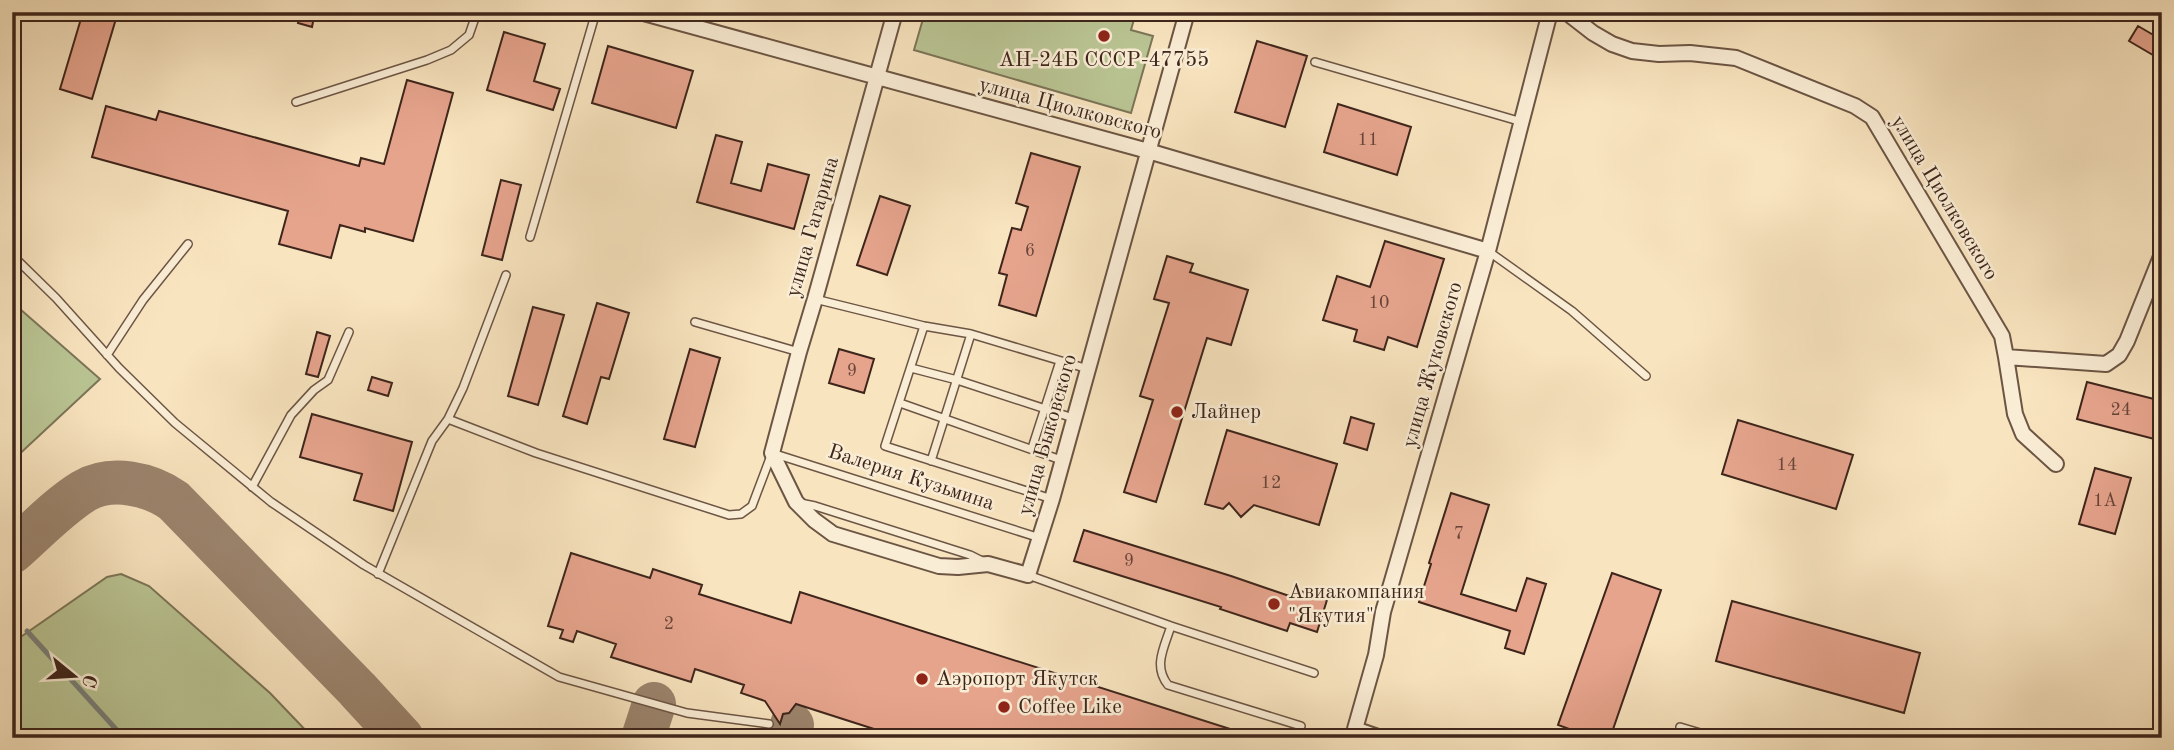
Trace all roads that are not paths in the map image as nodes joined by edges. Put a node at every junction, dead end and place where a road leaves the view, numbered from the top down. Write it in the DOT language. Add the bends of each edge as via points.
graph roads {
  1 [pos="477,12"];
  2 [pos="596,12"];
  3 [pos="640,12"];
  4 [pos="895,12"];
  5 [pos="1187,12"];
  6 [pos="1550,12"];
  7 [pos="1566,12"];
  8 [pos="1315,62"];
  9 [pos="876,78"];
  10 [pos="296,102"];
  11 [pos="1522,122"];
  12 [pos="1148,151"];
  13 [pos="530,237"];
  14 [pos="188,244"];
  15 [pos="1488,251"];
  16 [pos="2162,254"];
  17 [pos="12,255"];
  18 [pos="506,275"];
  19 [pos="815,299"];
  20 [pos="695,322"];
  21 [pos="924,326"];
  22 [pos="349,332"];
  23 [pos="971,334"];
  24 [pos="799,352"];
  25 [pos="107,355"];
  26 [pos="2006,357"];
  27 [pos="1060,361"];
  28 [pos="911,368"];
  29 [pos="1088,370"];
  30 [pos="1646,376"];
  31 [pos="957,380"];
  32 [pos="900,403"];
  33 [pos="1045,408"];
  34 [pos="1073,418"];
  35 [pos="449,419"];
  36 [pos="1032,448"];
  37 [pos="772,453"];
  38 [pos="1062,460"];
  39 [pos="931,461"];
  40 [pos="2056,464"];
  41 [pos="252,487"];
  42 [pos="1052,499"];
  43 [pos="796,502"];
  44 [pos="1040,538"];
  45 [pos="988,564"];
  46 [pos="379,574"];
  47 [pos="1028,575"];
  48 [pos="1171,626"];
  49 [pos="1314,673"];
  50 [pos="769,724"];
  51 [pos="1301,726"];
  52 [pos="1680,727"];
  53 [pos="1355,733"];
  54 [pos="1381,738"];
  55 [pos="1717,738"];
  1 -- 10 [label="lane" via="469,34 451,50"];
  2 -- 13 [label="lane"];
  3 -- 9 [label="street, улица Циолковского"];
  4 -- 9 [label="street, улица Гагарина"];
  5 -- 12 [label="street, улица Быковского"];
  6 -- 11 [label="street, улица Жуковского"];
  7 -- 26 [label="street, улица Циолковского" via="1622,47 1735,58 1872,117 2002,336"];
  8 -- 11 [label="lane"];
  9 -- 12 [label="street, улица Циолковского"];
  9 -- 19 [label="street, улица Гагарина"];
  11 -- 15 [label="street, улица Жуковского"];
  12 -- 15 [label="street, улица Циолковского"];
  12 -- 29 [label="street, улица Быковского"];
  14 -- 25 [label="lane"];
  15 -- 30 [label="lane" via="1572,311"];
  15 -- 53 [label="street, улица Жуковского" via="1383,612"];
  16 -- 26 [label="street" via="2127,341 2119,355 2106,364"];
  17 -- 25 [label="lane"];
  18 -- 35 [label="lane"];
  19 -- 21 [label="lane"];
  19 -- 24 [label="street, улица Гагарина"];
  20 -- 24 [label="lane"];
  21 -- 23 [label="lane"];
  21 -- 28 [label="lane"];
  22 -- 41 [label="lane" via="328,380 291,415"];
  23 -- 27 [label="lane"];
  23 -- 31 [label="lane"];
  24 -- 37 [label="street, улица Гагарина"];
  25 -- 41 [label="lane" via="175,423"];
  26 -- 40 [label="street, улица Циолковского" via="2015,414 2023,434"];
  27 -- 29 [label="lane"];
  27 -- 33 [label="lane"];
  28 -- 31 [label="lane"];
  28 -- 32 [label="lane"];
  29 -- 34 [label="street, улица Быковского"];
  31 -- 33 [label="lane"];
  31 -- 39 [label="lane"];
  32 -- 36 [label="lane"];
  32 -- 39 [label="lane" via="885,446"];
  33 -- 34 [label="lane"];
  33 -- 36 [label="lane"];
  34 -- 38 [label="street, улица Быковского"];
  35 -- 37 [label="lane" via="536,453 729,515 752,506"];
  35 -- 46 [label="lane" via="432,441"];
  36 -- 38 [label="lane"];
  37 -- 43 [label="street"];
  37 -- 44 [label="lane, Валерия Кузьмина"];
  38 -- 42 [label="street, улица Быковского"];
  39 -- 42 [label="lane"];
  41 -- 46 [label="lane"];
  42 -- 44 [label="street, улица Быковского"];
  43 -- 45 [label="lane"];
  43 -- 45 [label="street" via="833,534 854,541 939,566"];
  44 -- 47 [label="street, улица Быковского"];
  45 -- 47 [label="street"];
  46 -- 50 [label="lane" via="559,677 687,713"];
  47 -- 48 [label="lane"];
  48 -- 49 [label="lane"];
  48 -- 51 [label="lane" via="1160,660 1161,676 1168,685"];
  52 -- 55 [label="lane"];
  53 -- 54 [label="street"];
}
